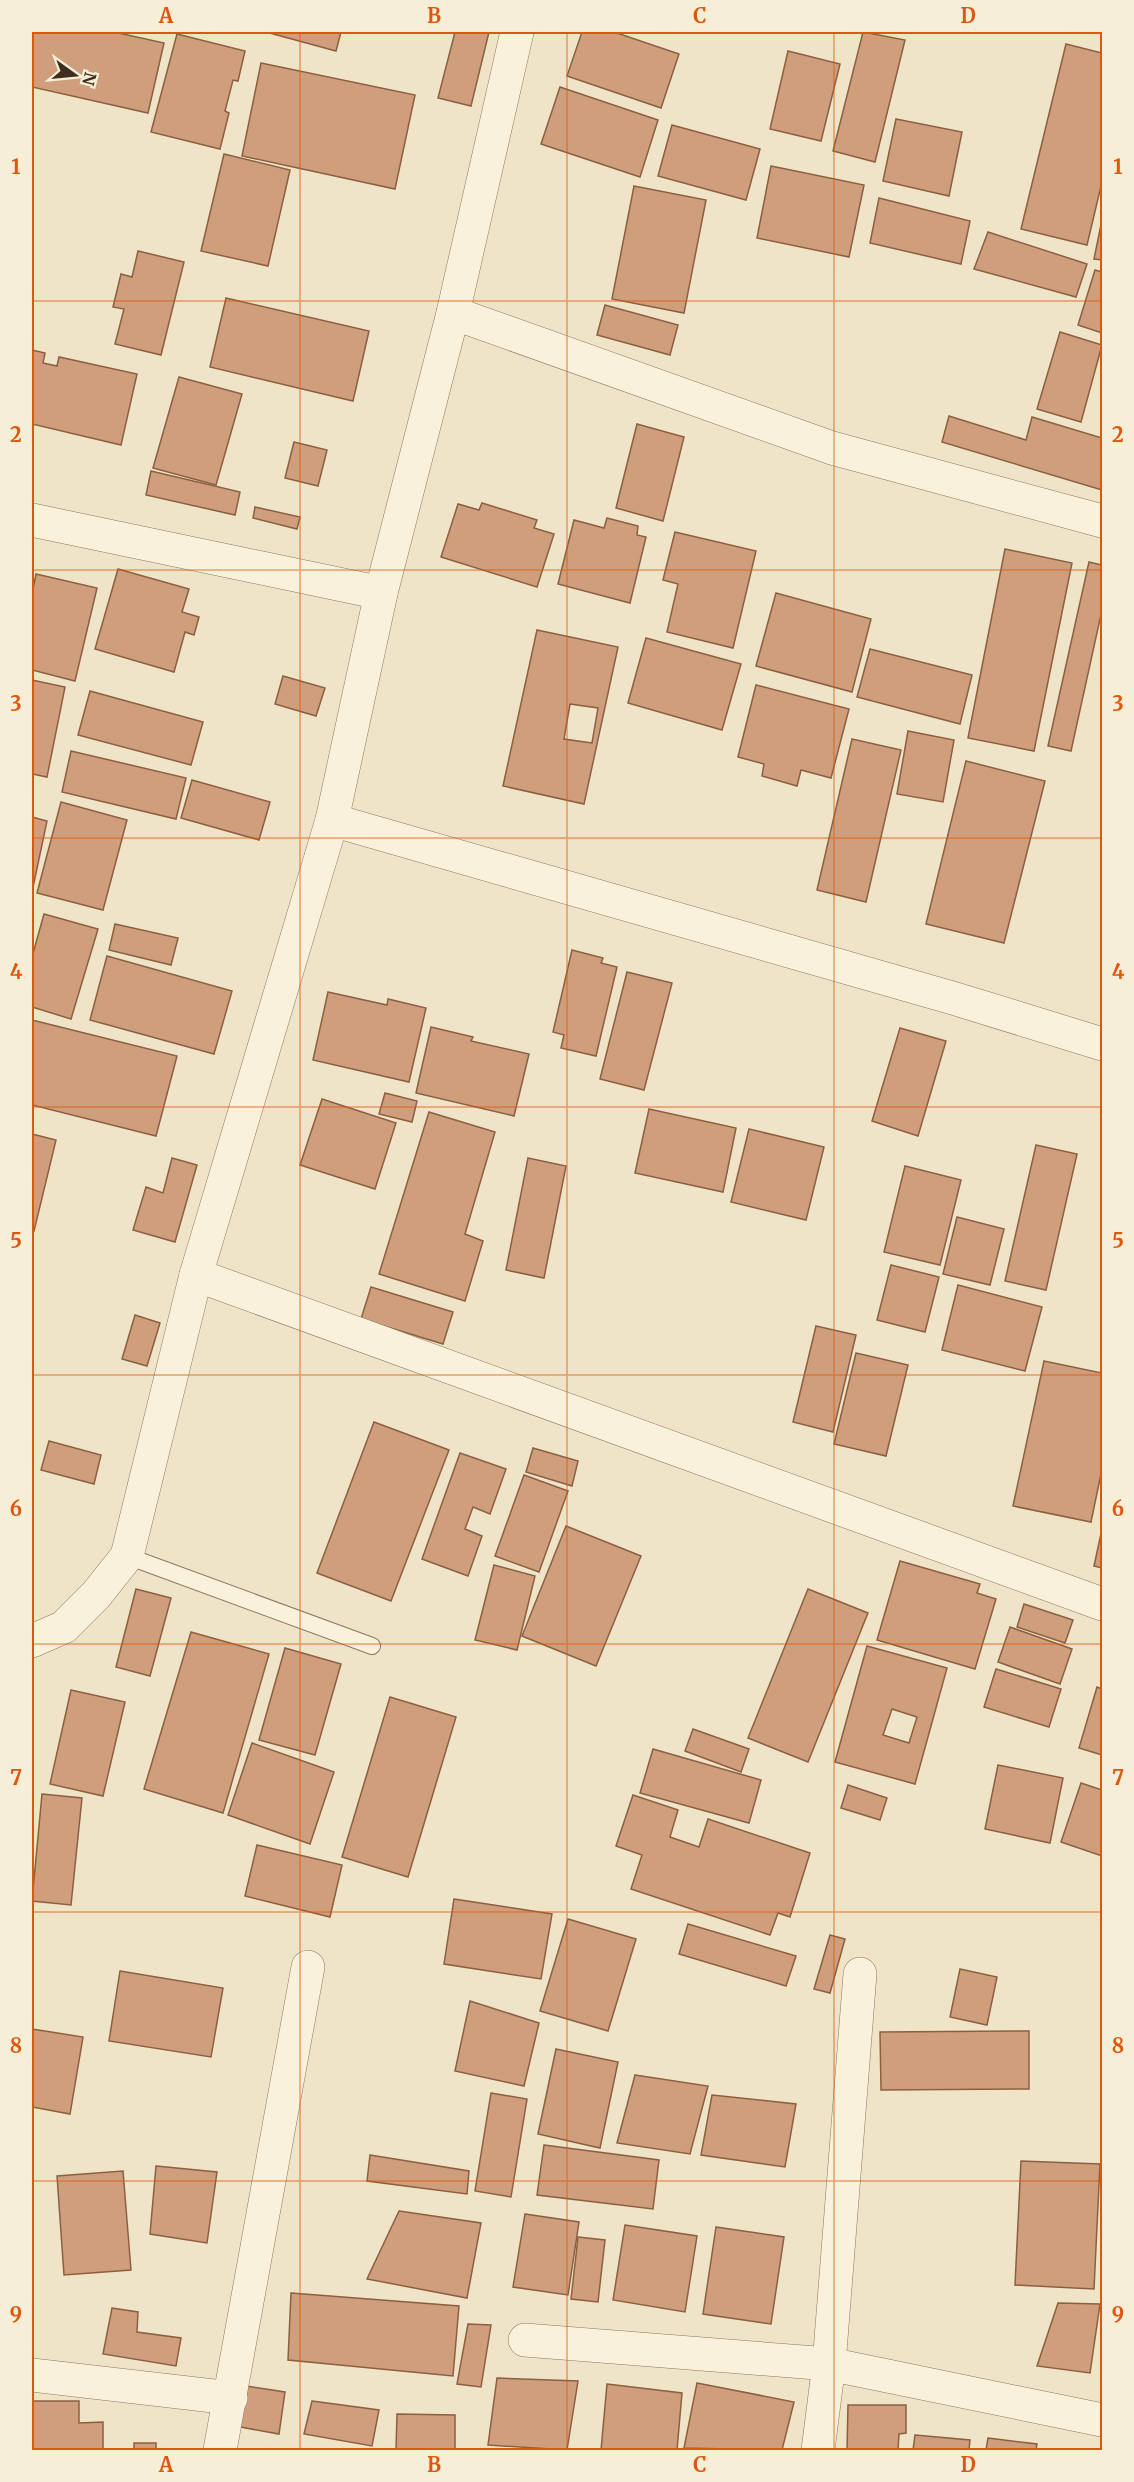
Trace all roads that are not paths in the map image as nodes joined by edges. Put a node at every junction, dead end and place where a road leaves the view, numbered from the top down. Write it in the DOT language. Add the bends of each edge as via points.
graph roads {
  1 [pos="517,32"];
  2 [pos="453,313"];
  3 [pos="32,520"];
  4 [pos="1102,521"];
  5 [pos="381,593"];
  6 [pos="332,820"];
  7 [pos="1102,1044"];
  8 [pos="196,1275"];
  9 [pos="127,1556"];
  10 [pos="1102,1604"];
  11 [pos="32,1641"];
  12 [pos="372,1646"];
  13 [pos="308,1966"];
  14 [pos="860,1974"];
  15 [pos="525,2340"];
  16 [pos="829,2364"];
  17 [pos="32,2375"];
  18 [pos="231,2398"];
  19 [pos="1102,2420"];
  20 [pos="220,2451"];
  21 [pos="818,2451"];
  1 -- 2 [label="street"];
  2 -- 4 [label="street" via="832,448"];
  2 -- 5 [label="street"];
  3 -- 5 [label="street"];
  5 -- 6 [label="street"];
  6 -- 7 [label="street"];
  6 -- 8 [label="street"];
  8 -- 9 [label="street"];
  8 -- 10 [label="street"];
  9 -- 11 [label="street" via="64,1627"];
  9 -- 12 [label="lane"];
  13 -- 18 [label="street"];
  14 -- 16 [label="street"];
  15 -- 16 [label="street"];
  16 -- 19 [label="street"];
  16 -- 21 [label="street"];
  17 -- 18 [label="street"];
  18 -- 20 [label="street"];
}
